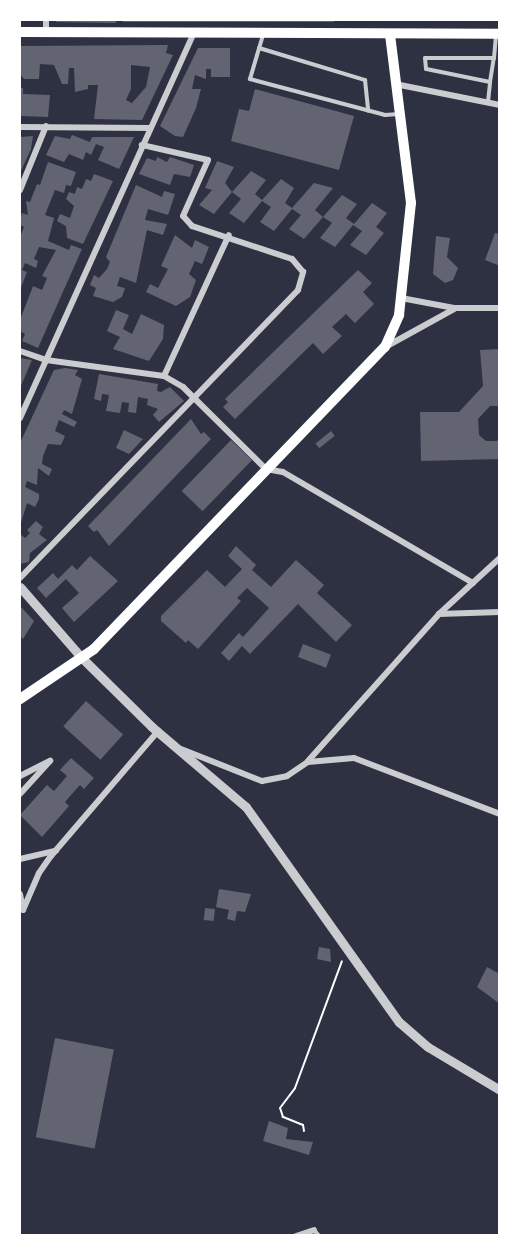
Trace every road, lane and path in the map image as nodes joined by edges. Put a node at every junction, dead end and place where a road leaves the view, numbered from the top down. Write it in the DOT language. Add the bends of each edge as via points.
graph roads {
  1 [pos="46,20"];
  2 [pos="20,32"];
  3 [pos="46,32"];
  4 [pos="194,33"];
  5 [pos="263,34"];
  6 [pos="498,34"];
  7 [pos="390,35"];
  8 [pos="259,48"];
  9 [pos="494,58"];
  10 [pos="490,81"];
  11 [pos="395,84"];
  12 [pos="488,103"];
  13 [pos="500,105"];
  14 [pos="368,111"];
  15 [pos="399,114"];
  16 [pos="46,126"];
  17 [pos="20,127"];
  18 [pos="150,128"];
  19 [pos="142,145"];
  20 [pos="20,190"];
  21 [pos="229,235"];
  22 [pos="401,298"];
  23 [pos="454,308"];
  24 [pos="500,308"];
  25 [pos="385,347"];
  26 [pos="20,351"];
  27 [pos="46,360"];
  28 [pos="164,376"];
  29 [pos="195,399"];
  30 [pos="20,418"];
  31 [pos="266,469"];
  32 [pos="500,558"];
  33 [pos="20,578"];
  34 [pos="473,584"];
  35 [pos="20,587"];
  36 [pos="500,612"];
  37 [pos="439,614"];
  38 [pos="82,658"];
  39 [pos="20,699"];
  40 [pos="158,731"];
  41 [pos="181,749"];
  42 [pos="308,762"];
  43 [pos="20,776"];
  44 [pos="20,794"];
  45 [pos="500,814"];
  46 [pos="56,851"];
  47 [pos="20,859"];
  48 [pos="20,894"];
  49 [pos="348,950"];
  50 [pos="500,1090"];
  51 [pos="304,1131"];
  52 [pos="316,1233"];
  53 [pos="296,1236"];
  1 -- 3 [label="street"];
  2 -- 3 [label="main road"];
  3 -- 4 [label="main road"];
  4 -- 5 [label="main road"];
  4 -- 18 [label="street"];
  5 -- 7 [label="main road"];
  5 -- 8 [label="lane"];
  6 -- 7 [label="main road"];
  6 -- 9 [label="lane"];
  7 -- 11 [label="main road"];
  8 -- 14 [label="lane" via="365,80"];
  8 -- 14 [label="lane" via="250,79"];
  9 -- 10 [label="lane"];
  9 -- 10 [label="lane" via="425,58 426,69"];
  10 -- 12 [label="lane"];
  11 -- 12 [label="street"];
  11 -- 15 [label="main road"];
  12 -- 13 [label="street"];
  14 -- 15 [label="lane"];
  15 -- 22 [label="main road" via="411,203"];
  16 -- 17 [label="street"];
  16 -- 18 [label="street"];
  16 -- 20 [label="street"];
  18 -- 19 [label="street"];
  19 -- 21 [label="street" via="208,160 183,216 192,226"];
  19 -- 27 [label="street"];
  21 -- 28 [label="street"];
  21 -- 29 [label="street" via="292,259 303,272 298,290"];
  22 -- 23 [label="street"];
  22 -- 25 [label="main road" via="399,315"];
  23 -- 24 [label="street"];
  23 -- 25 [label="street"];
  25 -- 31 [label="main road"];
  26 -- 27 [label="street"];
  27 -- 28 [label="street"];
  27 -- 30 [label="street"];
  28 -- 29 [label="street"];
  29 -- 31 [label="street"];
  29 -- 33 [label="street"];
  31 -- 34 [label="street" via="283,472"];
  31 -- 38 [label="main road"];
  32 -- 34 [label="street"];
  34 -- 37 [label="street"];
  35 -- 38 [label="street"];
  36 -- 37 [label="street"];
  37 -- 42 [label="street"];
  38 -- 39 [label="main road"];
  38 -- 40 [label="street"];
  40 -- 41 [label="street"];
  40 -- 46 [label="street"];
  41 -- 42 [label="street" via="262,781 287,776"];
  41 -- 49 [label="street" via="246,807"];
  42 -- 45 [label="street" via="328,758 370,762 442,795"];
  43 -- 44 [label="street" via="50,761"];
  46 -- 47 [label="street"];
  46 -- 48 [label="street" via="39,873 23,910"];
  49 -- 50 [label="street" via="385,1004 417,1038"];
  49 -- 51 [label="path" via="321,1009 295,1088 280,1108 283,1117 303,1125"];
  52 -- 53 [label="street"];
}
